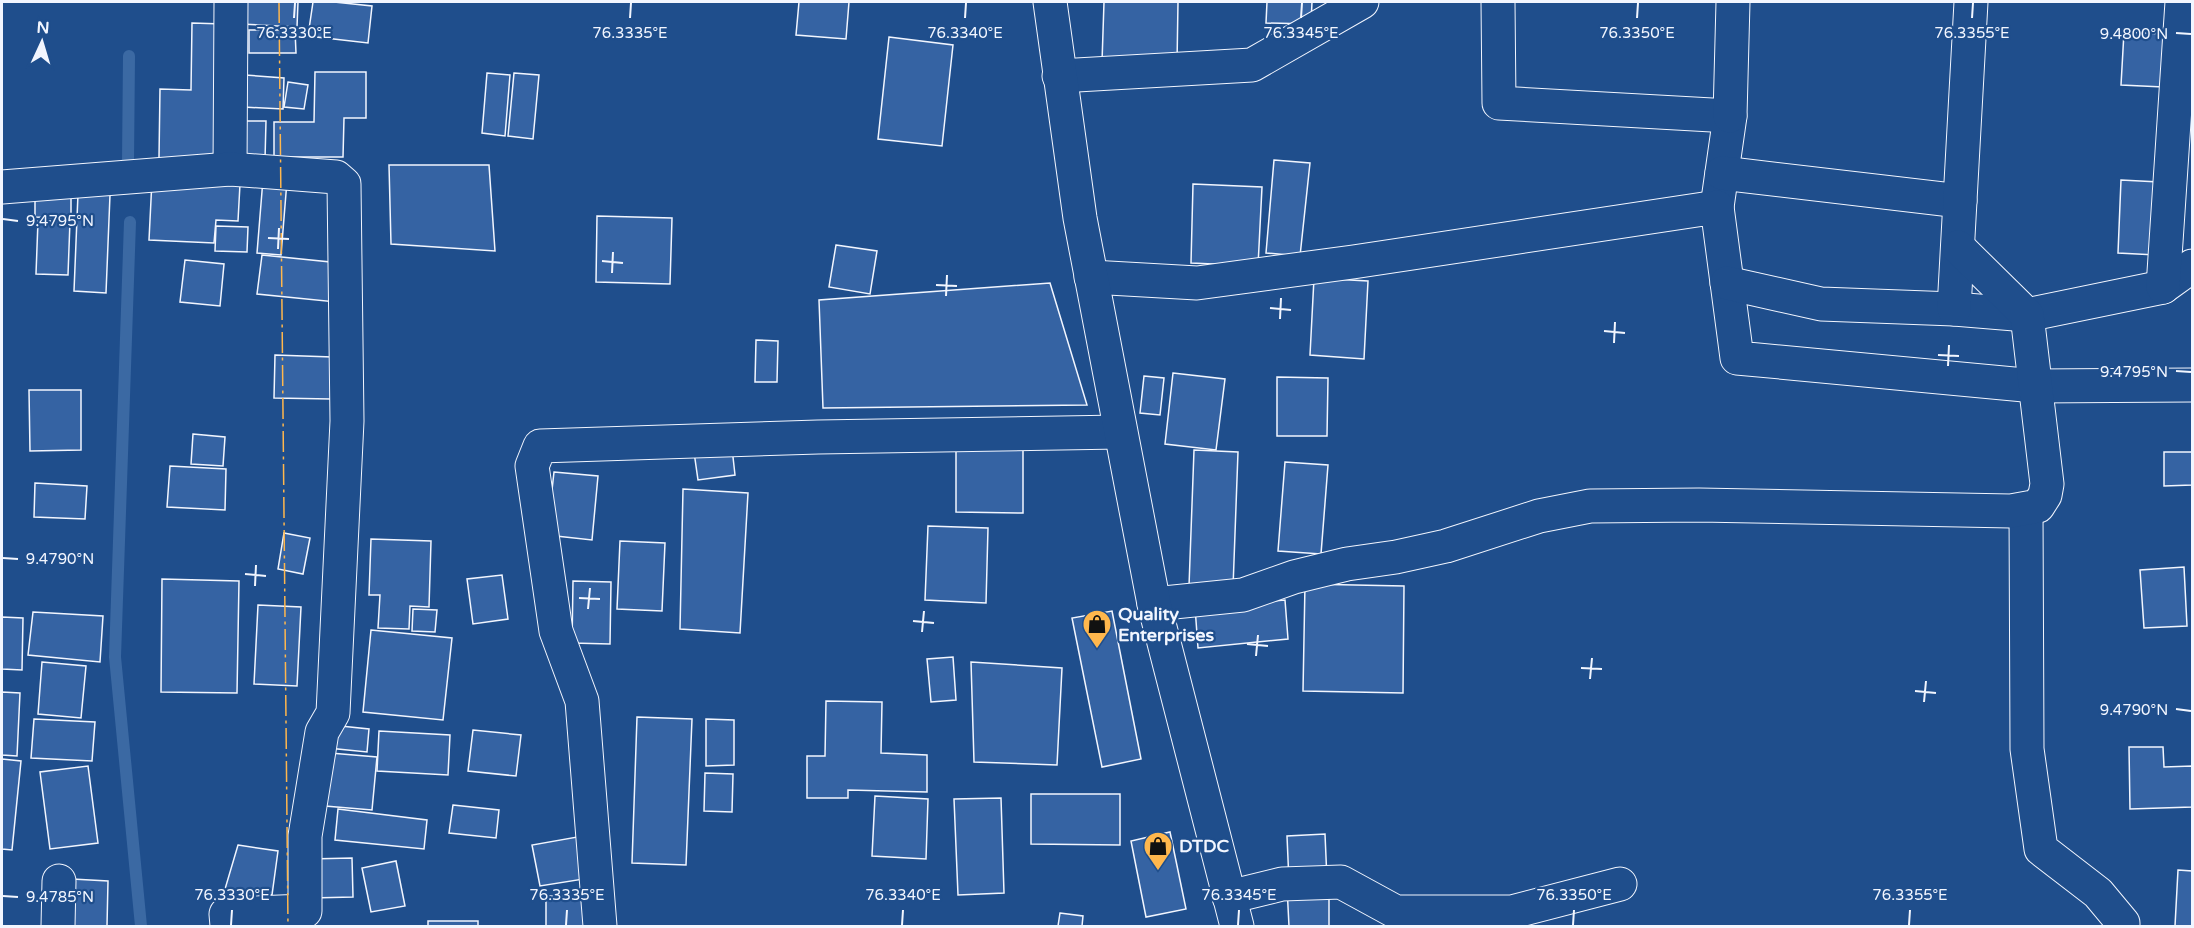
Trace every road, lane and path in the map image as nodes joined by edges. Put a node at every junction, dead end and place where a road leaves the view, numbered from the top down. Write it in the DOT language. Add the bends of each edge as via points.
graph roads {
  1 [pos="231,2"];
  2 [pos="1050,2"];
  3 [pos="1362,2"];
  4 [pos="1498,2"];
  5 [pos="1733,2"];
  6 [pos="1971,2"];
  7 [pos="2182,2"];
  8 [pos="1059,76"];
  9 [pos="1730,116"];
  10 [pos="230,169"];
  11 [pos="1722,173"];
  12 [pos="2,187"];
  13 [pos="1960,201"];
  14 [pos="1717,207"];
  15 [pos="1958,247"];
  16 [pos="2193,266"];
  17 [pos="1091,277"];
  18 [pos="1728,283"];
  19 [pos="2163,287"];
  20 [pos="1954,309"];
  21 [pos="2027,315"];
  22 [pos="2193,385"];
  23 [pos="2035,386"];
  24 [pos="1120,432"];
  25 [pos="2026,510"];
  26 [pos="1154,604"];
  27 [pos="59,880"];
  28 [pos="1620,884"];
  29 [pos="1233,912"];
  30 [pos="58,927"];
  31 [pos="227,927"];
  32 [pos="600,927"];
  33 [pos="2123,927"];
  1 -- 10 [label="street"];
  2 -- 8 [label="street"];
  3 -- 8 [label="street" via="1252,65"];
  4 -- 9 [label="street" via="1499,103"];
  5 -- 9 [label="street"];
  6 -- 13 [label="street"];
  7 -- 19 [label="street"];
  8 -- 17 [label="street"];
  9 -- 11 [label="street"];
  10 -- 12 [label="street"];
  10 -- 31 [label="street" via="336,177 344,184 346,421 333,713 322,732 305,836 305,911 226,914"];
  11 -- 13 [label="street"];
  11 -- 14 [label="street"];
  13 -- 15 [label="street"];
  14 -- 17 [label="street" via="1197,283"];
  14 -- 18 [label="street"];
  15 -- 20 [label="street"];
  15 -- 21 [label="street"];
  16 -- 19 [label="street"];
  17 -- 24 [label="street"];
  18 -- 20 [label="street" via="1821,304"];
  18 -- 23 [label="street" via="1737,358"];
  19 -- 21 [label="street"];
  20 -- 21 [label="street"];
  21 -- 23 [label="street"];
  22 -- 23 [label="street"];
  23 -- 25 [label="street" via="2047,484 2038,506"];
  24 -- 26 [label="street"];
  24 -- 32 [label="street" via="540,446 532,466 556,631 582,701"];
  25 -- 26 [label="street" via="1590,506 1539,516 1446,546 1294,577 1243,595"];
  25 -- 33 [label="street" via="2027,749 2041,849 2098,893"];
  26 -- 29 [label="street"];
  27 -- 30 [label="street"];
  28 -- 29 [label="street" via="1512,912 1396,912 1341,882 1282,884"];
}
